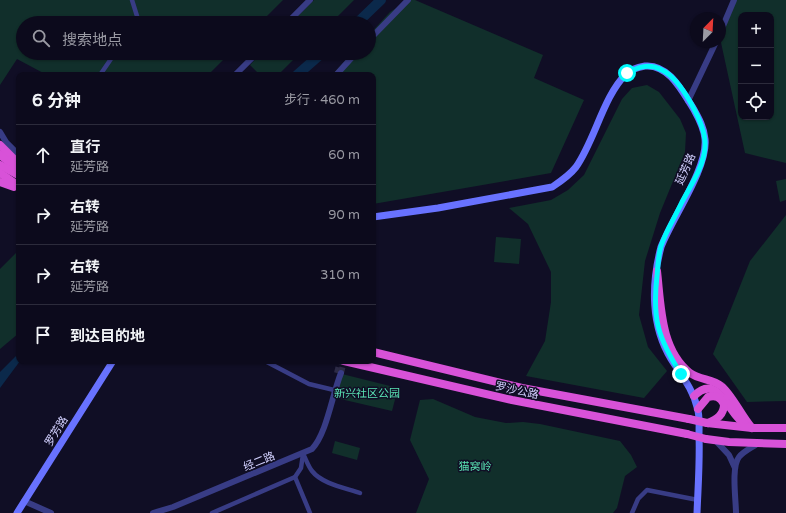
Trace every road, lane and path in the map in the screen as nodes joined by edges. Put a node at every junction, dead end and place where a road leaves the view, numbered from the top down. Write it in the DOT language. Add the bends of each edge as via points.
graph roads {
  1 [pos="132,0"];
  2 [pos="310,0"];
  3 [pos="408,0"];
  4 [pos="734,0"];
  5 [pos="137,16"];
  6 [pos="294,16"];
  7 [pos="726,19"];
  8 [pos="376,33"];
  9 [pos="713,48"];
  10 [pos="110,60"];
  11 [pos="250,60"];
  12 [pos="350,60"];
  13 [pos="102,72"];
  14 [pos="238,72"];
  15 [pos="339,72"];
  16 [pos="688,101"];
  17 [pos="0,132"];
  18 [pos="0,145"];
  19 [pos="16,152"];
  20 [pos="0,155"];
  21 [pos="16,161"];
  22 [pos="0,165"];
  23 [pos="16,168"];
  24 [pos="0,173"];
  25 [pos="16,173"];
  26 [pos="0,182"];
  27 [pos="16,184"];
  28 [pos="16,188"];
  29 [pos="376,217"];
  30 [pos="657,271"];
  31 [pos="376,353"];
  32 [pos="111,364"];
  33 [pos="271,364"];
  34 [pos="357,364"];
  35 [pos="339,373"];
  36 [pos="334,390"];
  37 [pos="694,396"];
  38 [pos="698,409"];
  39 [pos="707,423"];
  40 [pos="752,428"];
  41 [pos="786,428"];
  42 [pos="711,440"];
  43 [pos="757,444"];
  44 [pos="786,444"];
  45 [pos="303,454"];
  46 [pos="735,468"];
  47 [pos="295,477"];
  48 [pos="360,494"];
  49 [pos="698,500"];
  50 [pos="24,501"];
  51 [pos="17,513"];
  52 [pos="51,513"];
  53 [pos="153,513"];
  54 [pos="212,513"];
  55 [pos="310,513"];
  56 [pos="632,513"];
  57 [pos="697,513"];
  58 [pos="736,513"];
  1 -- 5 [label="street"];
  2 -- 6 [label="street"];
  3 -- 8 [label="street"];
  4 -- 7 [label="street"];
  9 -- 16 [label="street"];
  10 -- 13 [label="street"];
  11 -- 14 [label="street"];
  12 -- 15 [label="street"];
  16 -- 29 [label="main road, 延芳路" via="665,72 649,66 638,67 627,73 614,91 575,168 564,180 552,187"];
  16 -- 30 [label="main road, 延芳路" via="703,128 703,158 665,236"];
  17 -- 19 [label="street"];
  18 -- 21 [label="highway"];
  20 -- 23 [label="highway"];
  22 -- 25 [label="highway"];
  24 -- 27 [label="highway"];
  26 -- 28 [label="highway"];
  30 -- 37 [label="main road, 延芳路" via="657,327 667,351"];
  30 -- 40 [label="highway" via="662,321 675,354 691,373 722,386"];
  31 -- 39 [label="highway, 罗沙公路, bridge" via="522,388"];
  32 -- 50 [label="main road, 罗芳路"];
  33 -- 36 [label="street" via="309,384"];
  34 -- 42 [label="highway, 罗沙公路, bridge" via="519,402"];
  35 -- 36 [label="street, 经二路"];
  36 -- 45 [label="street, 经二路" via="319,439 312,449"];
  37 -- 38 [label="main road, 延芳路"];
  37 -- 40 [label="highway" via="702,390 716,391 738,420"];
  38 -- 39 [label="highway" via="708,397 714,396 722,400 723,412"];
  38 -- 49 [label="main road, 延芳路"];
  39 -- 40 [label="highway"];
  40 -- 41 [label="highway"];
  42 -- 43 [label="highway"];
  42 -- 46 [label="street" via="728,455"];
  43 -- 44 [label="highway"];
  43 -- 46 [label="street" via="740,456"];
  45 -- 47 [label="street" via="301,468"];
  45 -- 48 [label="street" via="311,470 322,479"];
  45 -- 53 [label="street, 经二路"];
  46 -- 58 [label="street"];
  47 -- 54 [label="street"];
  47 -- 55 [label="street"];
  49 -- 56 [label="street" via="647,490 638,499"];
  49 -- 57 [label="main road, 延芳路"];
  50 -- 51 [label="main road, 罗芳路"];
  50 -- 52 [label="street"];
}
